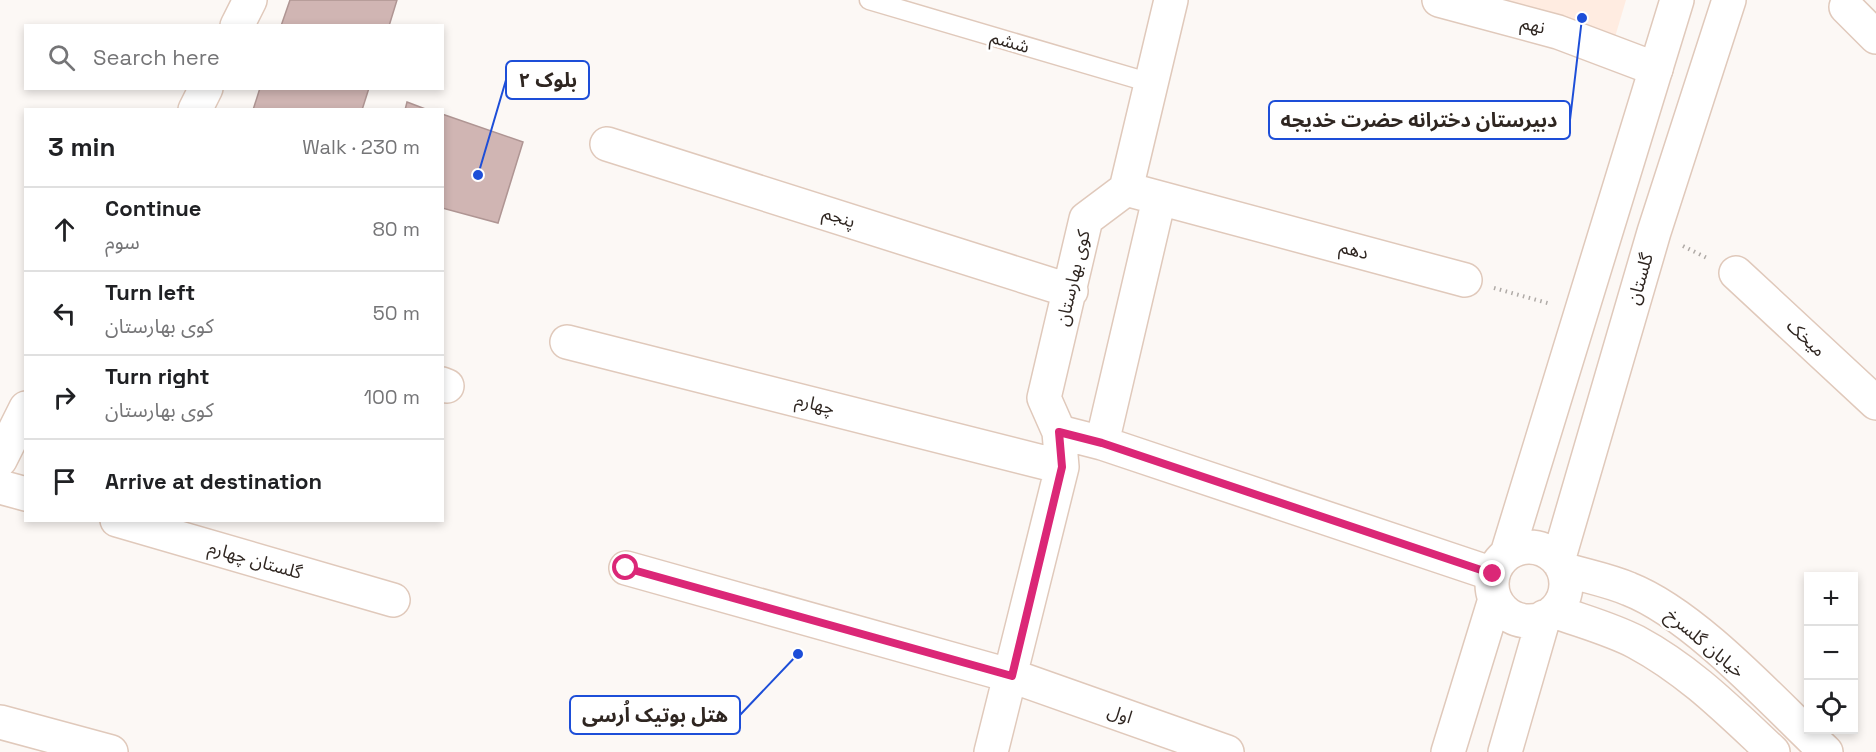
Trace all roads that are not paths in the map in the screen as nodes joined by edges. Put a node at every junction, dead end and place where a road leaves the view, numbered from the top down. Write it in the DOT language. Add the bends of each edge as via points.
graph roads {
  1 [pos="250,0"];
  2 [pos="869,0"];
  3 [pos="1171,0"];
  4 [pos="1439,0"];
  5 [pos="1677,0"];
  6 [pos="1729,0"];
  7 [pos="1846,7"];
  8 [pos="238,24"];
  9 [pos="1876,37"];
  10 [pos="1656,69"];
  11 [pos="1151,83"];
  12 [pos="205,90"];
  13 [pos="196,108"];
  14 [pos="607,144"];
  15 [pos="1126,189"];
  16 [pos="1159,198"];
  17 [pos="1736,273"];
  18 [pos="1465,280"];
  19 [pos="1071,291"];
  20 [pos="567,342"];
  21 [pos="1876,402"];
  22 [pos="24,412"];
  23 [pos="1059,432"];
  24 [pos="1102,443"];
  25 [pos="0,460"];
  26 [pos="1062,467"];
  27 [pos="0,487"];
  28 [pos="24,493"];
  29 [pos="124,522"];
  30 [pos="1560,565"];
  31 [pos="626,568"];
  32 [pos="1499,575"];
  33 [pos="393,600"];
  34 [pos="1549,614"];
  35 [pos="1012,676"];
  36 [pos="0,722"];
  37 [pos="111,752"];
  38 [pos="991,752"];
  39 [pos="1227,752"];
  40 [pos="1448,752"];
  41 [pos="1505,752"];
  42 [pos="1773,752"];
  43 [pos="1826,752"];
  1 -- 8 [label="street"];
  2 -- 11 [label="lane, ششم"];
  3 -- 11 [label="street"];
  4 -- 10 [label="street, نهم" via="1558,32"];
  5 -- 10 [label="street"];
  6 -- 30 [label="street, گلستان" via="1654,232"];
  7 -- 9 [label="street"];
  10 -- 32 [label="street"];
  11 -- 15 [label="street"];
  12 -- 13 [label="street"];
  14 -- 19 [label="street, پنجم"];
  15 -- 16 [label="street, دهم"];
  15 -- 19 [label="street, کوی بهارستان" via="1086,219"];
  16 -- 18 [label="street, دهم"];
  16 -- 24 [label="street"];
  17 -- 21 [label="street, میخک"];
  19 -- 23 [label="street, کوی بهارستان" via="1044,398"];
  20 -- 26 [label="street, چهارم"];
  22 -- 25 [label="street"];
  23 -- 24 [label="street"];
  23 -- 26 [label="street, کوی بهارستان"];
  24 -- 32 [label="street"];
  26 -- 35 [label="street, کوی بهارستان"];
  27 -- 28 [label="street"];
  29 -- 33 [label="street, گلستان چهارم"];
  30 -- 32 [label="street" via="1541,549 1530,547"];
  30 -- 34 [label="street" via="1565,594"];
  30 -- 43 [label="street, خیابان گلسرخ" via="1630,589 1664,608 1716,647"];
  31 -- 35 [label="street, اول"];
  32 -- 34 [label="street" via="1511,616 1533,621"];
  32 -- 40 [label="street"];
  34 -- 41 [label="street"];
  34 -- 42 [label="street, خیابان گلسرخ" via="1635,642 1678,668 1723,703"];
  35 -- 38 [label="street, کوی بهارستان"];
  35 -- 39 [label="street, اول"];
  36 -- 37 [label="street"];
}
